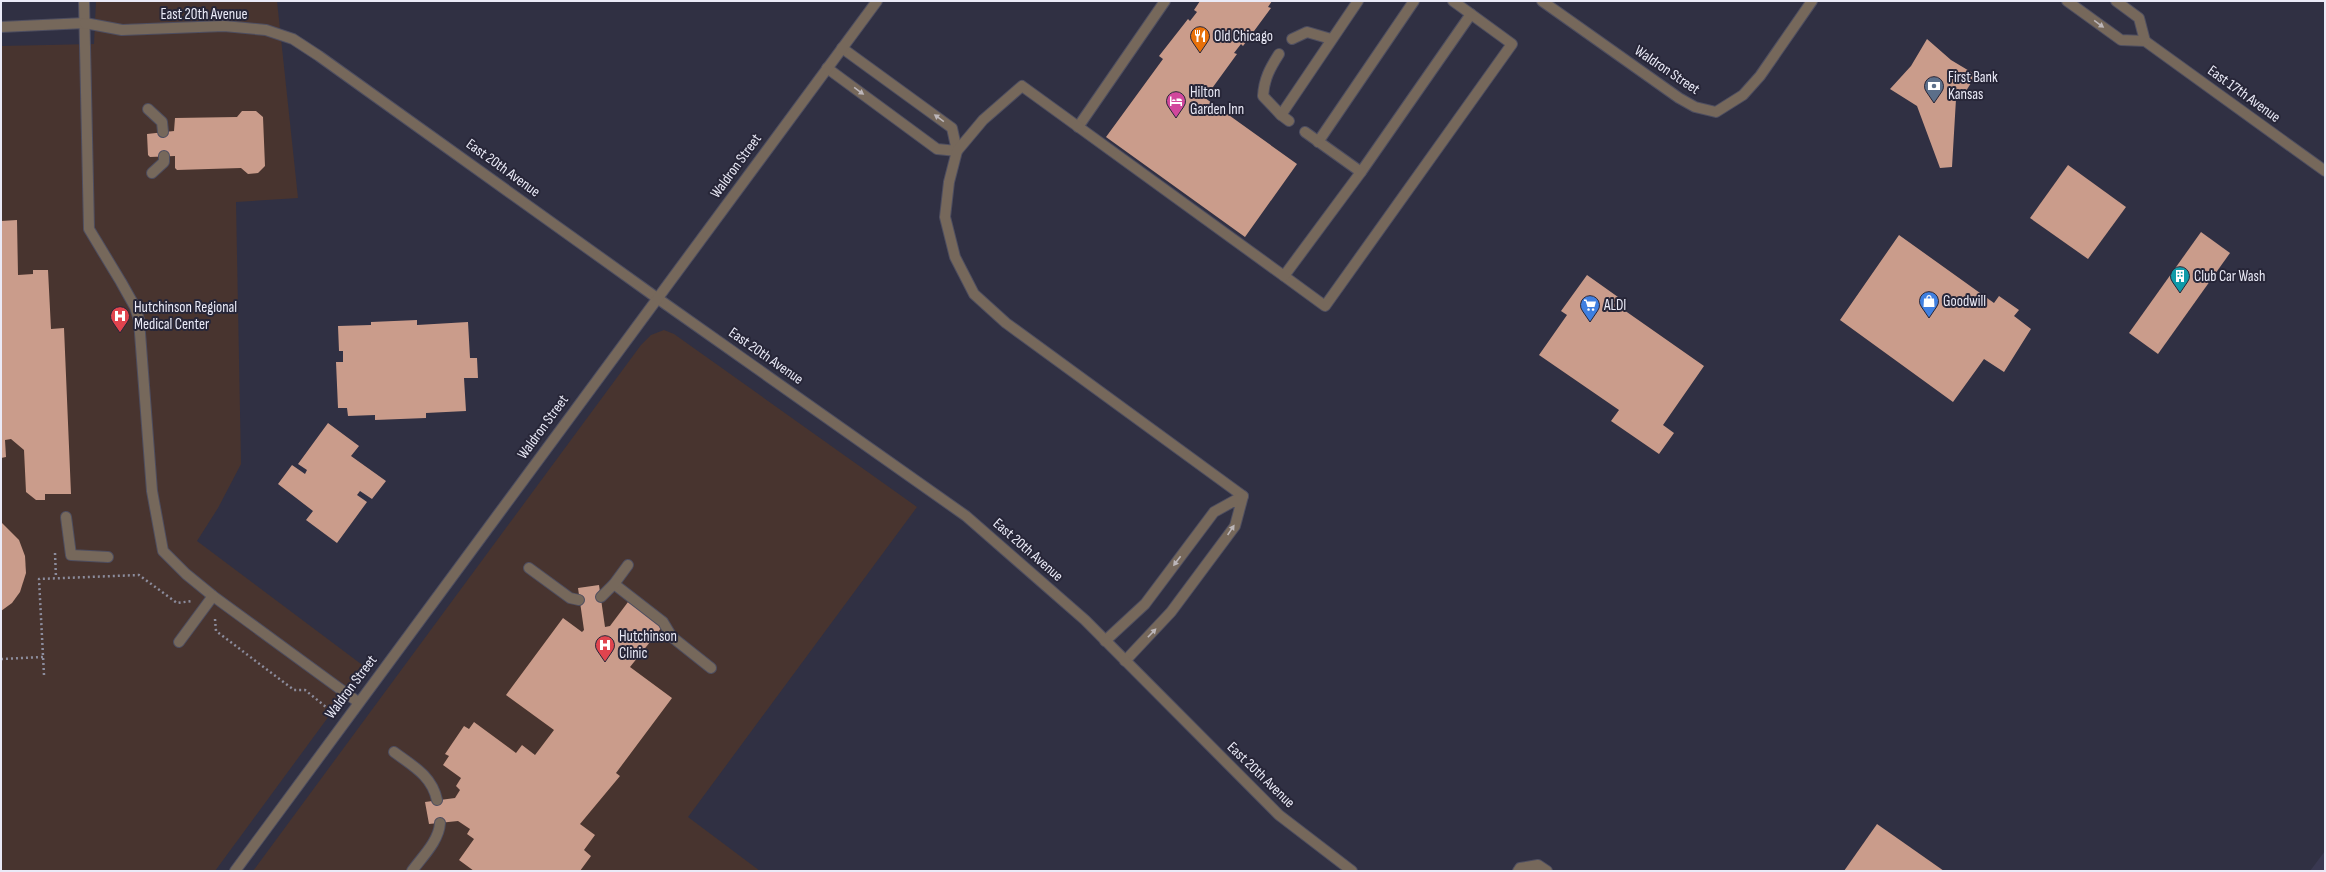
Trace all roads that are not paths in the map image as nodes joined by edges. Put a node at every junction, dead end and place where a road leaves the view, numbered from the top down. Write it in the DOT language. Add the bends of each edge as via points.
graph roads {
  1 [pos="84,1"];
  2 [pos="877,1"];
  3 [pos="1165,1"];
  4 [pos="1358,1"];
  5 [pos="1414,1"];
  6 [pos="1453,1"];
  7 [pos="1542,1"];
  8 [pos="1812,1"];
  9 [pos="2067,1"];
  10 [pos="2116,1"];
  11 [pos="1471,14"];
  12 [pos="84,23"];
  13 [pos="1,27"];
  14 [pos="1292,39"];
  15 [pos="1332,39"];
  16 [pos="2144,41"];
  17 [pos="842,48"];
  18 [pos="1279,54"];
  19 [pos="827,68"];
  20 [pos="148,109"];
  21 [pos="1078,127"];
  22 [pos="163,132"];
  23 [pos="1304,132"];
  24 [pos="1318,142"];
  25 [pos="957,151"];
  26 [pos="164,156"];
  27 [pos="1361,172"];
  28 [pos="2325,172"];
  29 [pos="152,173"];
  30 [pos="1284,276"];
  31 [pos="657,298"];
  32 [pos="1243,496"];
  33 [pos="66,517"];
  34 [pos="108,557"];
  35 [pos="628,565"];
  36 [pos="529,568"];
  37 [pos="614,584"];
  38 [pos="213,596"];
  39 [pos="601,597"];
  40 [pos="579,600"];
  41 [pos="1105,641"];
  42 [pos="179,642"];
  43 [pos="1125,661"];
  44 [pos="711,668"];
  45 [pos="358,702"];
  46 [pos="394,752"];
  47 [pos="436,800"];
  48 [pos="440,823"];
  49 [pos="235,871"];
  50 [pos="412,871"];
  51 [pos="1352,871"];
  52 [pos="1518,871"];
  53 [pos="1547,871"];
  1 -- 12 [label="street"];
  2 -- 17 [label="street, Waldron Street"];
  3 -- 21 [label="street"];
  4 -- 15 [label="street"];
  5 -- 24 [label="street"];
  6 -- 11 [label="street"];
  7 -- 8 [label="street, Waldron Street" via="1678,98 1694,107 1716,112 1743,95 1762,74"];
  9 -- 16 [label="street, one-way" via="2121,40"];
  10 -- 16 [label="street" via="2139,18"];
  11 -- 27 [label="street"];
  11 -- 30 [label="street" via="1512,44 1476,95 1325,306"];
  12 -- 13 [label="street, East 20th Avenue"];
  12 -- 31 [label="street, East 20th Avenue" via="122,30 224,26 266,30 293,39 367,89"];
  12 -- 38 [label="street" via="89,229 135,307 139,320 152,491 163,551"];
  14 -- 15 [label="street" via="1307,32"];
  15 -- 18 [label="street" via="1285,118 1263,96 1270,68"];
  16 -- 28 [label="street, East 17th Avenue"];
  17 -- 19 [label="street, Waldron Street"];
  25 -- 17 [label="street, one-way" via="952,128"];
  19 -- 25 [label="street, one-way" via="937,149"];
  19 -- 31 [label="street, Waldron Street"];
  20 -- 22 [label="street" via="162,122"];
  21 -- 25 [label="street" via="1022,86 983,120"];
  21 -- 30 [label="street"];
  23 -- 24 [label="street"];
  24 -- 27 [label="street"];
  25 -- 32 [label="street" via="949,182 945,217 955,257 974,294 1006,323"];
  26 -- 29 [label="street" via="164,162"];
  27 -- 30 [label="street"];
  31 -- 41 [label="street, East 20th Avenue" via="966,516 1085,620"];
  31 -- 45 [label="street, Waldron Street"];
  32 -- 41 [label="street, one-way" via="1214,512 1145,604"];
  43 -- 32 [label="street, one-way" via="1171,612 1235,526"];
  33 -- 34 [label="street" via="72,555"];
  35 -- 37 [label="street"];
  36 -- 40 [label="street" via="570,598"];
  37 -- 39 [label="street"];
  37 -- 44 [label="street" via="663,622 672,637"];
  38 -- 42 [label="street"];
  38 -- 45 [label="street"];
  41 -- 43 [label="street, East 20th Avenue"];
  43 -- 51 [label="street, East 20th Avenue" via="1279,815"];
  45 -- 49 [label="street, Waldron Street"];
  46 -- 47 [label="street" via="428,778 434,788"];
  48 -- 50 [label="street" via="440,830 432,845"];
  52 -- 53 [label="street" via="1520,868 1538,865"];
}
